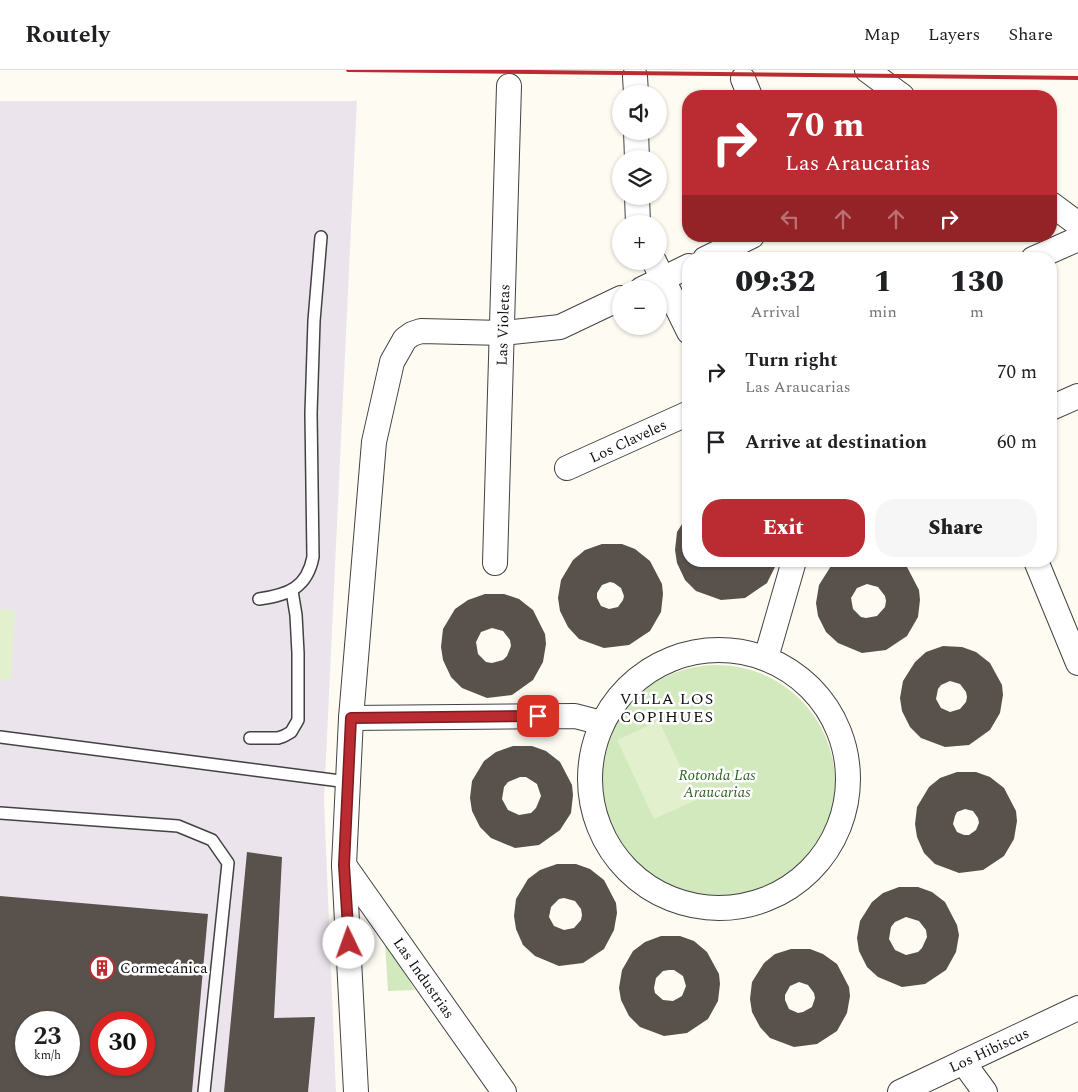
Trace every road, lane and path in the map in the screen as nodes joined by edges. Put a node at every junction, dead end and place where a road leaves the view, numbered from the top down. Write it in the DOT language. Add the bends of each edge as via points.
graph roads {
  1 [pos="867,70"];
  2 [pos="509,86"];
  3 [pos="894,90"];
  4 [pos="1078,200"];
  5 [pos="1057,202"];
  6 [pos="1057,207"];
  7 [pos="1078,224"];
  8 [pos="321,237"];
  9 [pos="1078,239"];
  10 [pos="740,242"];
  11 [pos="719,252"];
  12 [pos="1049,252"];
  13 [pos="682,267"];
  14 [pos="667,269"];
  15 [pos="658,270"];
  16 [pos="650,280"];
  17 [pos="612,302"];
  18 [pos="682,318"];
  19 [pos="503,333"];
  20 [pos="1078,396"];
  21 [pos="1057,405"];
  22 [pos="682,415"];
  23 [pos="567,468"];
  24 [pos="495,564"];
  25 [pos="792,567"];
  26 [pos="1038,567"];
  27 [pos="292,591"];
  28 [pos="259,599"];
  29 [pos="766,658"];
  30 [pos="1078,662"];
  31 [pos="351,718"];
  32 [pos="602,722"];
  33 [pos="0,737"];
  34 [pos="250,738"];
  35 [pos="348,782"];
  36 [pos="0,813"];
  37 [pos="344,865"];
  38 [pos="1078,1008"];
  39 [pos="963,1062"];
  40 [pos="359,1088"];
  41 [pos="204,1092"];
  42 [pos="504,1092"];
  43 [pos="900,1092"];
  44 [pos="985,1092"];
  1 -- 3 [label="street"];
  2 -- 19 [label="street, Las Violetas"];
  4 -- 5 [label="street"];
  6 -- 7 [label="street"];
  8 -- 27 [label="lane" via="311,413 312,557 306,578"];
  9 -- 12 [label="street"];
  10 -- 11 [label="street"];
  13 -- 14 [label="street"];
  15 -- 16 [label="street"];
  15 -- 18 [label="street"];
  17 -- 19 [label="street" via="560,327"];
  19 -- 24 [label="street, Las Violetas"];
  19 -- 31 [label="street" via="421,331 405,339 392,362 374,442"];
  20 -- 21 [label="street"];
  22 -- 23 [label="street, Los Claveles"];
  25 -- 29 [label="street"];
  26 -- 30 [label="street"];
  27 -- 28 [label="lane"];
  27 -- 34 [label="lane" via="298,653 298,720 284,736"];
  29 -- 32 [label="street" via="735,651 702,651 672,659 644,674 620,696"];
  29 -- 32 [label="street" via="798,676 823,702 841,734 849,769 846,806 834,840 812,870 775,896 749,906 713,909 676,902 644,886 617,861 599,830 590,794 591,757"];
  31 -- 32 [label="street" via="575,716"];
  31 -- 35 [label="street"];
  33 -- 35 [label="lane"];
  35 -- 37 [label="street"];
  36 -- 41 [label="lane" via="178,826 212,840 228,863"];
  37 -- 40 [label="street"];
  37 -- 42 [label="street, Las Industrias"];
  38 -- 39 [label="street, Los Hibiscus"];
  39 -- 43 [label="street, Los Hibiscus"];
  39 -- 44 [label="street"];
}
